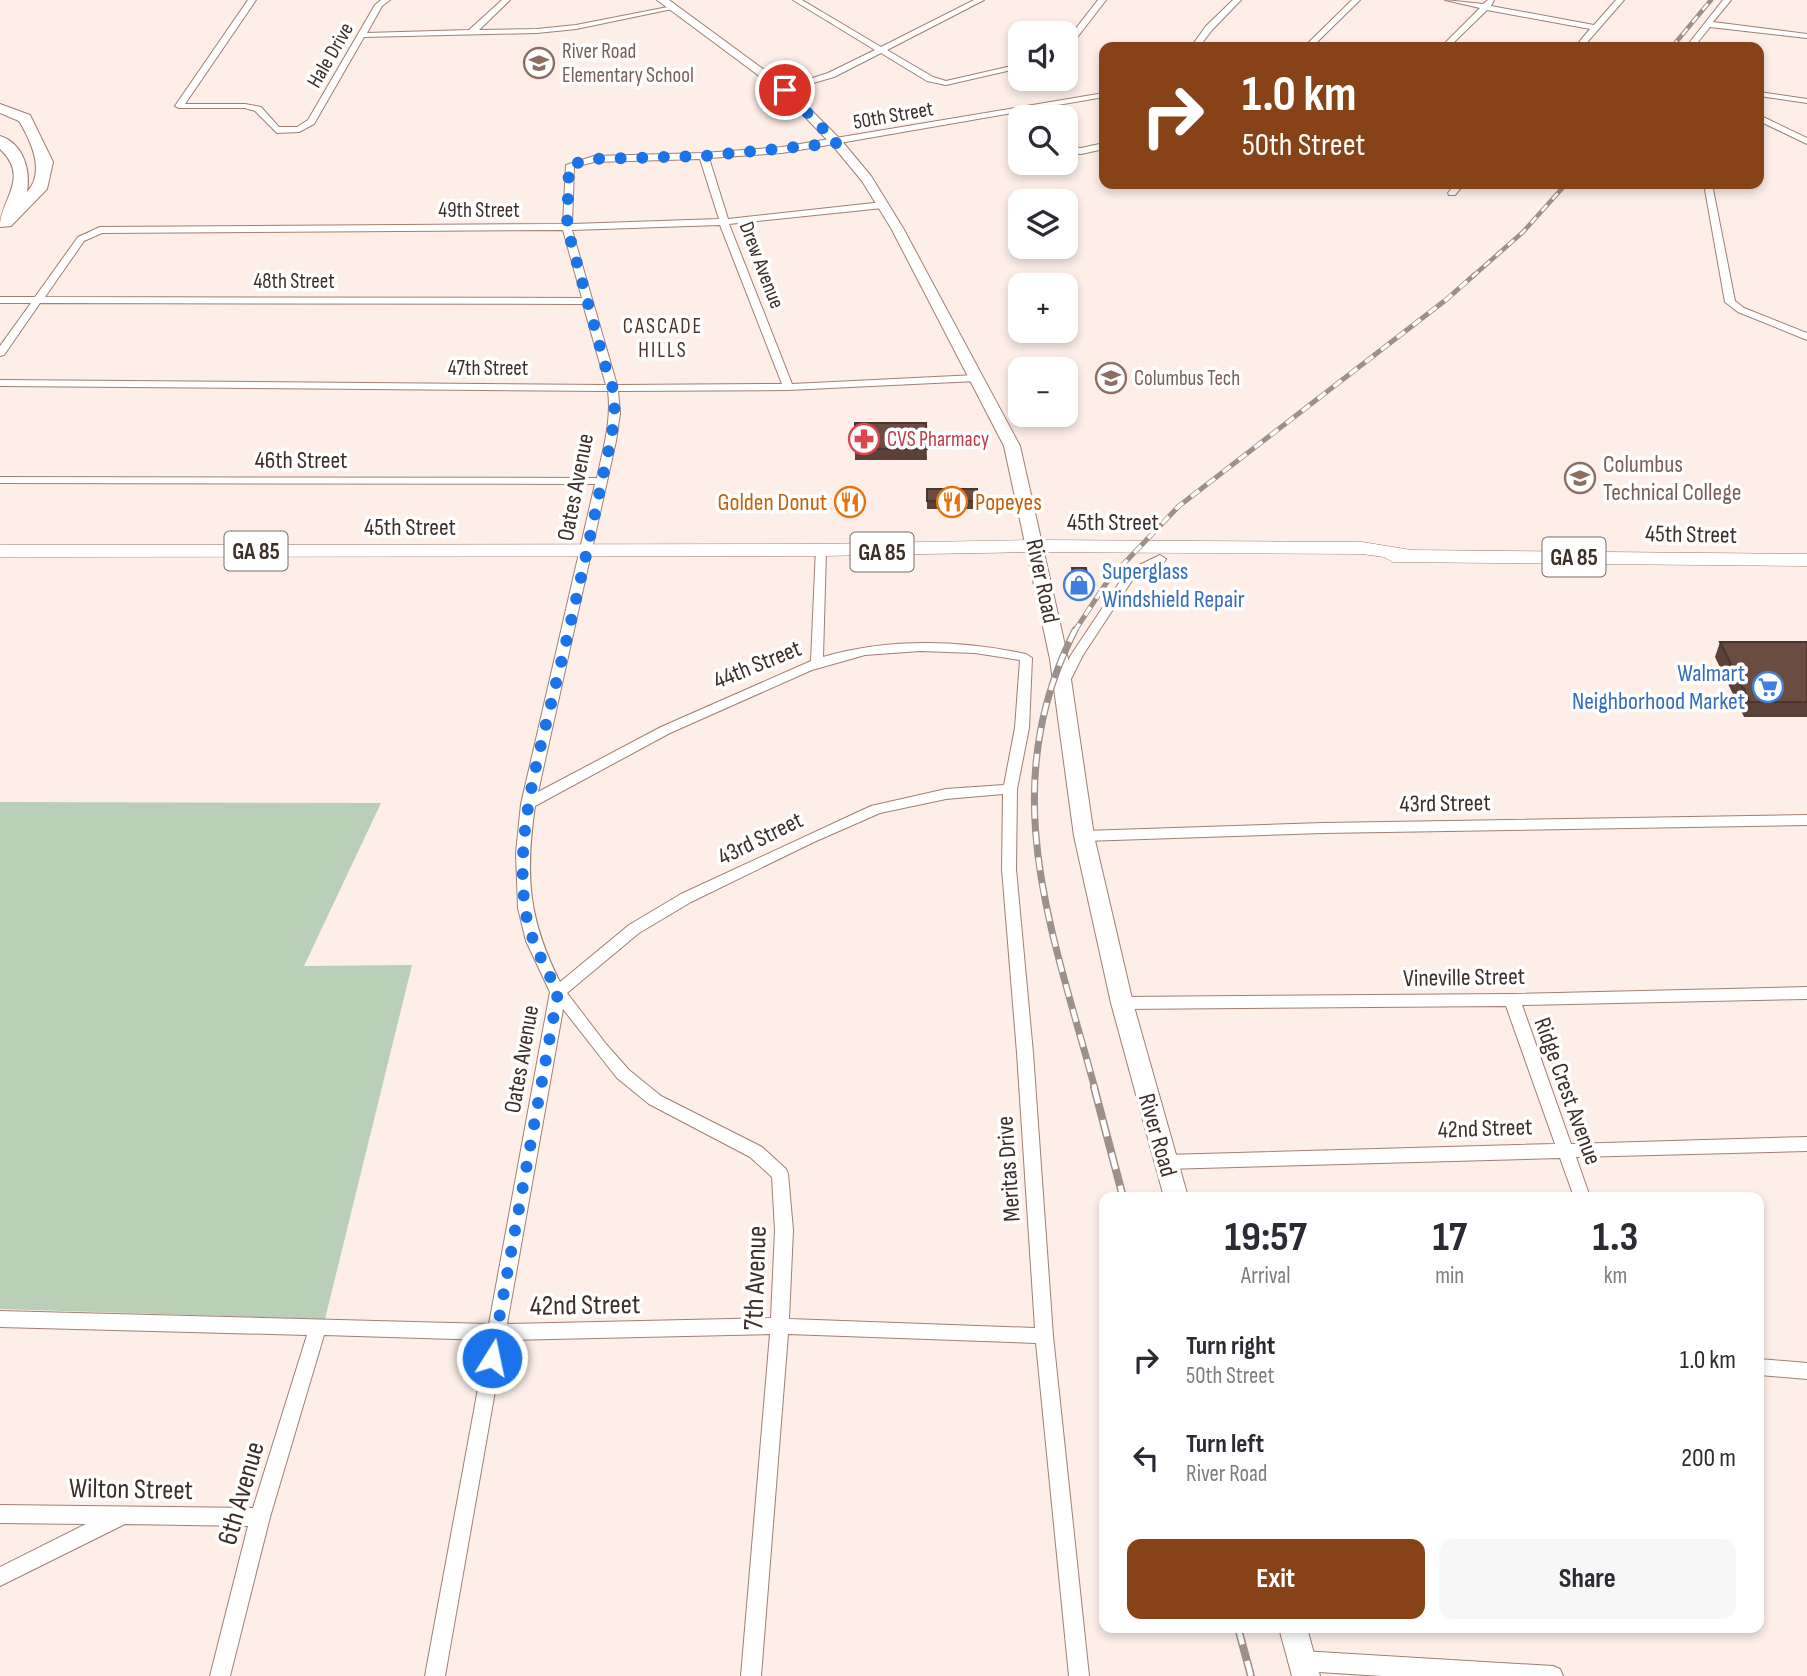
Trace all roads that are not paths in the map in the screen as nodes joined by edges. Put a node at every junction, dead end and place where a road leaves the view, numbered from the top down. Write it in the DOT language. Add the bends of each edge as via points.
graph roads {
  1 [pos="252,0"];
  2 [pos="386,0"];
  3 [pos="506,0"];
  4 [pos="797,0"];
  5 [pos="980,0"];
  6 [pos="1102,0"];
  7 [pos="1237,0"];
  8 [pos="1356,0"];
  9 [pos="1449,0"];
  10 [pos="1620,0"];
  11 [pos="1727,0"];
  12 [pos="1489,3"];
  13 [pos="668,4"];
  14 [pos="1707,24"];
  15 [pos="1595,29"];
  16 [pos="1078,31"];
  17 [pos="471,33"];
  18 [pos="361,35"];
  19 [pos="1807,36"];
  20 [pos="1199,42"];
  21 [pos="1313,42"];
  22 [pos="1450,42"];
  23 [pos="1583,42"];
  24 [pos="1694,42"];
  25 [pos="880,50"];
  26 [pos="1008,69"];
  27 [pos="785,90"];
  28 [pos="1764,95"];
  29 [pos="1099,96"];
  30 [pos="1807,101"];
  31 [pos="1046,105"];
  32 [pos="0,108"];
  33 [pos="1008,112"];
  34 [pos="1764,120"];
  35 [pos="0,141"];
  36 [pos="1807,141"];
  37 [pos="837,143"];
  38 [pos="1099,147"];
  39 [pos="1078,151"];
  40 [pos="704,156"];
  41 [pos="569,172"];
  42 [pos="1456,189"];
  43 [pos="1709,189"];
  44 [pos="1452,193"];
  45 [pos="883,205"];
  46 [pos="724,222"];
  47 [pos="2,225"];
  48 [pos="567,227"];
  49 [pos="0,300"];
  50 [pos="37,300"];
  51 [pos="589,301"];
  52 [pos="1807,337"];
  53 [pos="0,354"];
  54 [pos="976,378"];
  55 [pos="0,383"];
  56 [pos="788,387"];
  57 [pos="615,388"];
  58 [pos="0,480"];
  59 [pos="602,481"];
  60 [pos="820,550"];
  61 [pos="0,551"];
  62 [pos="588,551"];
  63 [pos="1037,551"];
  64 [pos="1406,555"];
  65 [pos="1160,558"];
  66 [pos="1807,560"];
  67 [pos="1026,658"];
  68 [pos="817,664"];
  69 [pos="1062,684"];
  70 [pos="1010,789"];
  71 [pos="528,804"];
  72 [pos="1807,820"];
  73 [pos="1084,836"];
  74 [pos="558,992"];
  75 [pos="1807,993"];
  76 [pos="1512,1000"];
  77 [pos="1122,1003"];
  78 [pos="1807,1144"];
  79 [pos="1565,1150"];
  80 [pos="1166,1162"];
  81 [pos="1175,1192"];
  82 [pos="1580,1192"];
  83 [pos="0,1319"];
  84 [pos="780,1326"];
  85 [pos="318,1327"];
  86 [pos="496,1332"];
  87 [pos="1044,1336"];
  88 [pos="1764,1367"];
  89 [pos="1807,1371"];
  90 [pos="0,1514"];
  91 [pos="119,1517"];
  92 [pos="260,1517"];
  93 [pos="0,1577"];
  94 [pos="1294,1633"];
  95 [pos="1304,1669"];
  96 [pos="219,1676"];
  97 [pos="435,1676"];
  98 [pos="751,1676"];
  99 [pos="1079,1676"];
  100 [pos="1553,1676"];
  1 -- 18 [label="street, Hale Drive" via="179,106 245,106 258,109 277,130 303,127 311,122"];
  2 -- 18 [label="street, Hale Drive"];
  3 -- 17 [label="street"];
  4 -- 25 [label="street"];
  5 -- 25 [label="street"];
  6 -- 16 [label="street"];
  7 -- 20 [label="street"];
  8 -- 21 [label="street"];
  9 -- 12 [label="street"];
  10 -- 15 [label="street"];
  11 -- 14 [label="street"];
  12 -- 15 [label="street"];
  12 -- 22 [label="street"];
  13 -- 17 [label="street" via="576,27"];
  13 -- 27 [label="main road, River Road"];
  14 -- 19 [label="street"];
  14 -- 24 [label="street"];
  15 -- 23 [label="street"];
  17 -- 18 [label="street"];
  25 -- 26 [label="street" via="930,79 946,83"];
  25 -- 27 [label="street" via="831,75"];
  27 -- 37 [label="main road, River Road"];
  28 -- 30 [label="street"];
  29 -- 31 [label="street, 50th Street"];
  32 -- 47 [label="highway" via="25,118 45,162 39,189"];
  33 -- 37 [label="street, 50th Street"];
  34 -- 36 [label="street"];
  35 -- 47 [label="highway" via="14,152 21,181 19,195"];
  37 -- 40 [label="street, 50th Street"];
  37 -- 45 [label="main road, River Road"];
  38 -- 39 [label="street"];
  40 -- 41 [label="street, 50th Street" via="594,159 569,165"];
  40 -- 46 [label="street, Drew Avenue"];
  41 -- 48 [label="street, Oates Avenue"];
  42 -- 44 [label="street"];
  43 -- 52 [label="street" via="1730,302"];
  45 -- 46 [label="street, 49th Street"];
  45 -- 54 [label="main road, River Road"];
  46 -- 48 [label="street, 49th Street"];
  46 -- 56 [label="street, Drew Avenue"];
  48 -- 50 [label="street, 49th Street" via="100,230 79,243"];
  48 -- 51 [label="street, Oates Avenue"];
  49 -- 50 [label="street, 48th Street"];
  50 -- 51 [label="street, 48th Street"];
  50 -- 53 [label="street"];
  51 -- 57 [label="street, Oates Avenue"];
  54 -- 56 [label="street, 47th Street"];
  54 -- 63 [label="main road, River Road" via="1012,446"];
  55 -- 57 [label="street, 47th Street"];
  56 -- 57 [label="street, 47th Street"];
  57 -- 59 [label="street, Oates Avenue"];
  58 -- 59 [label="street, 46th Street"];
  59 -- 62 [label="street, Oates Avenue"];
  60 -- 62 [label="main road, 45th Street / GA 85"];
  60 -- 63 [label="main road, 45th Street / GA 85"];
  60 -- 68 [label="street"];
  61 -- 62 [label="main road, 45th Street / GA 85"];
  62 -- 71 [label="street, Oates Avenue"];
  63 -- 64 [label="main road, 45th Street / GA 85" via="1362,548"];
  63 -- 65 [label="main road, 45th Street / GA 85"];
  63 -- 69 [label="main road, River Road"];
  64 -- 65 [label="main road, 45th Street / GA 85" via="1366,559"];
  64 -- 66 [label="main road, 45th Street / GA 85"];
  65 -- 69 [label="street" via="1131,574"];
  67 -- 68 [label="street, 44th Street" via="992,649 926,648 871,652"];
  67 -- 70 [label="street, Meritas Drive" via="1022,728"];
  68 -- 71 [label="street, 44th Street" via="694,715"];
  69 -- 73 [label="main road, River Road"];
  70 -- 74 [label="street, 43rd Street" via="946,794 876,809 686,898 634,929"];
  70 -- 87 [label="street, Meritas Drive" via="1009,869"];
  71 -- 74 [label="street, Oates Avenue" via="522,854 525,909 538,955"];
  72 -- 73 [label="street, 43rd Street"];
  73 -- 77 [label="main road, River Road"];
  74 -- 84 [label="street, 7th Avenue" via="600,1048 655,1100 756,1152 780,1174 784,1230"];
  74 -- 86 [label="street, Oates Avenue"];
  75 -- 76 [label="street, Vineville Street"];
  76 -- 77 [label="street, Vineville Street"];
  76 -- 79 [label="street, Ridge Crest Avenue"];
  77 -- 80 [label="main road, River Road"];
  78 -- 79 [label="street, 42nd Street"];
  79 -- 80 [label="street, 42nd Street"];
  79 -- 82 [label="street, Ridge Crest Avenue"];
  80 -- 81 [label="main road, River Road"];
  83 -- 85 [label="street, 42nd Street"];
  84 -- 86 [label="street, 42nd Street"];
  84 -- 87 [label="street, 42nd Street"];
  84 -- 98 [label="street, 7th Avenue"];
  85 -- 86 [label="street, 42nd Street"];
  85 -- 92 [label="street, 6th Avenue"];
  86 -- 97 [label="street, Oates Avenue"];
  87 -- 99 [label="street, Meritas Drive"];
  88 -- 89 [label="street"];
  90 -- 91 [label="street, Wilton Street"];
  91 -- 92 [label="street, Wilton Street"];
  91 -- 93 [label="street"];
  92 -- 96 [label="street, 6th Avenue"];
  94 -- 95 [label="main road"];
  95 -- 100 [label="street"];
}
